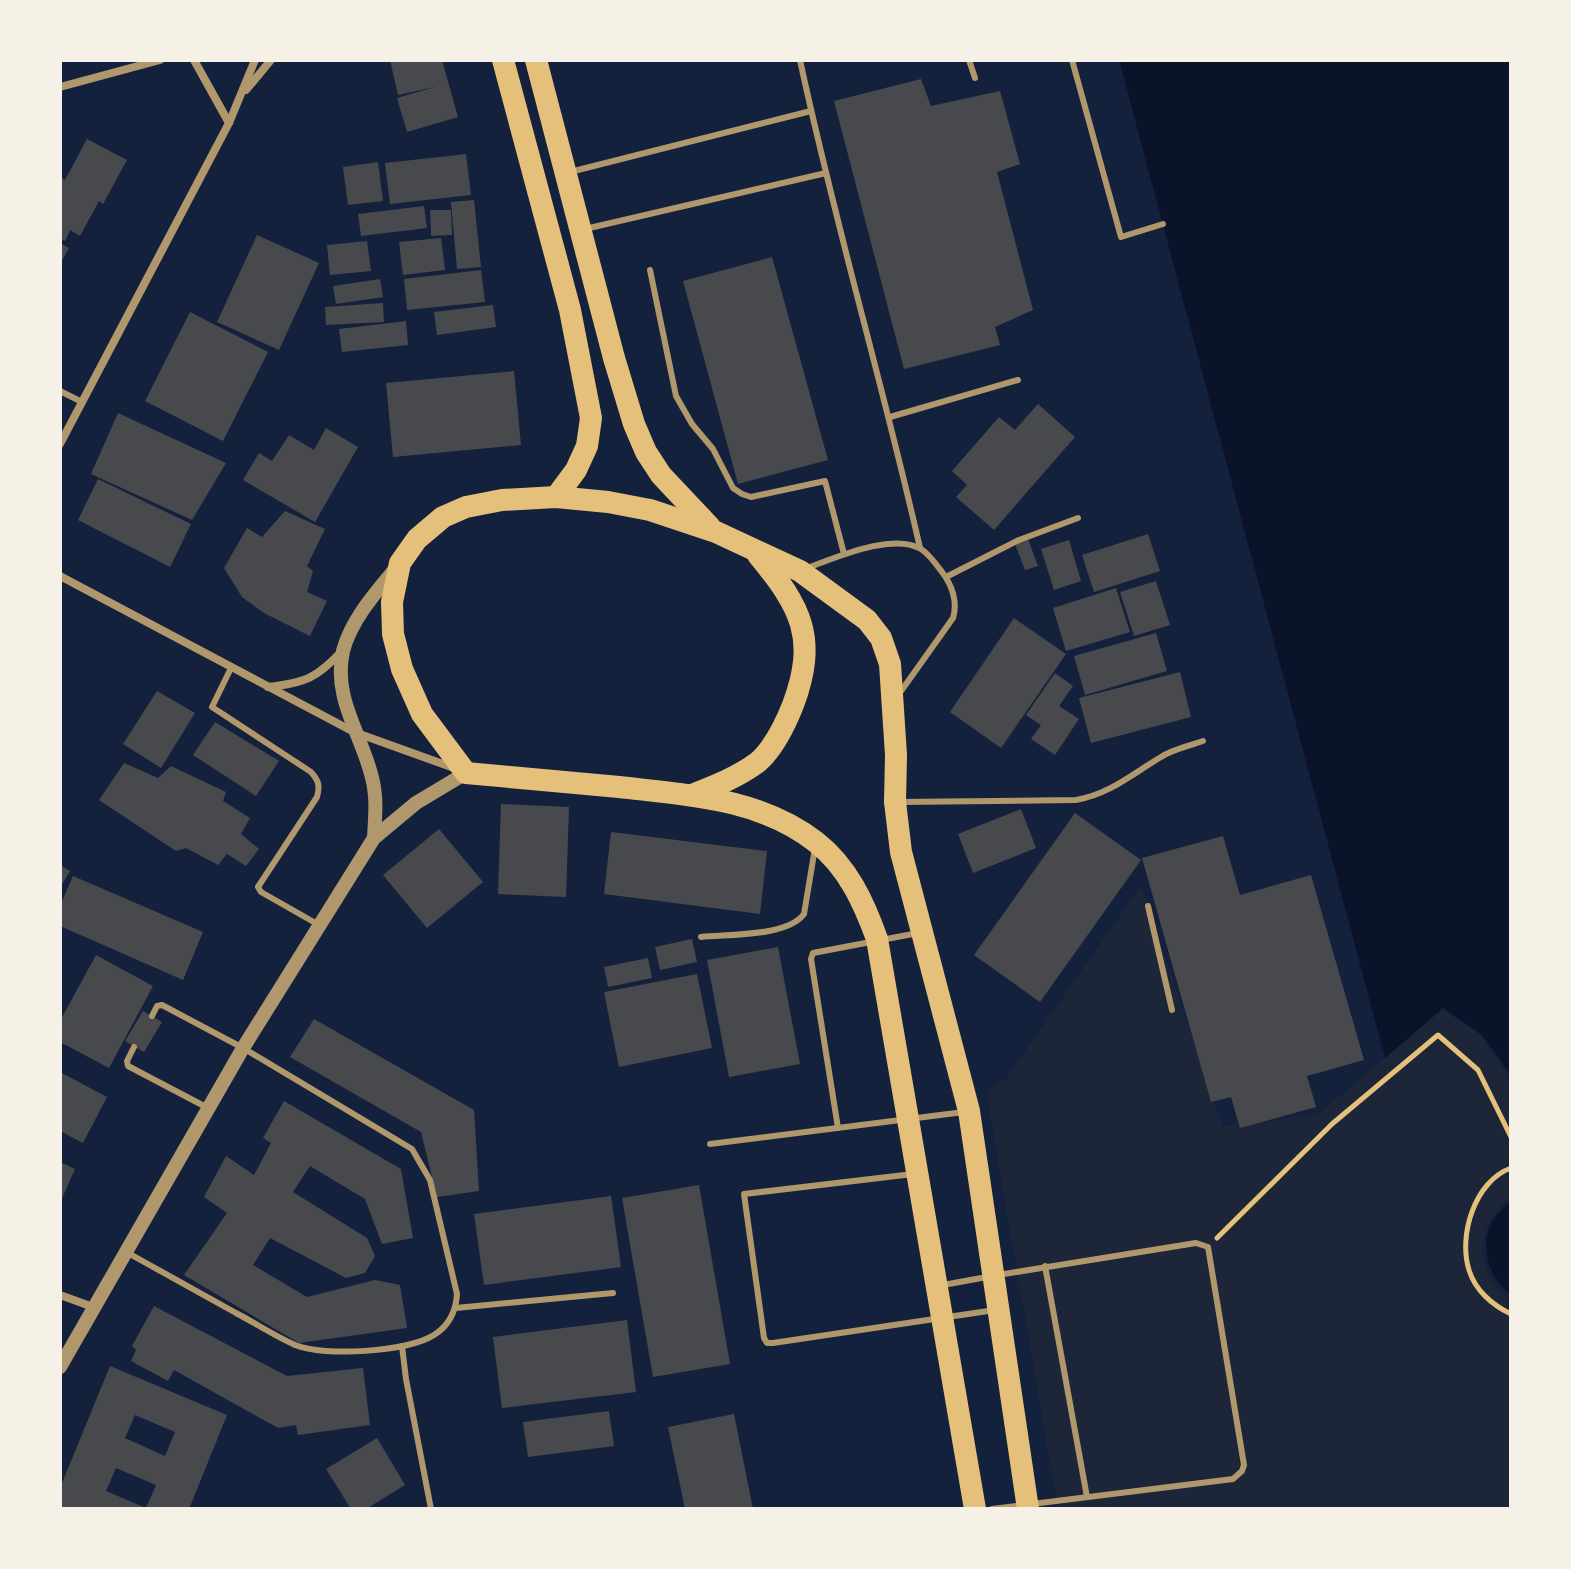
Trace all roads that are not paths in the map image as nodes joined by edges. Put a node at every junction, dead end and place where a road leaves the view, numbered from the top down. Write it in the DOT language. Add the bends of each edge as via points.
graph roads {
  1 [pos="160,60"];
  2 [pos="194,60"];
  3 [pos="255,60"];
  4 [pos="271,60"];
  5 [pos="503,60"];
  6 [pos="536,60"];
  7 [pos="800,60"];
  8 [pos="969,60"];
  9 [pos="1072,60"];
  10 [pos="975,78"];
  11 [pos="60,87"];
  12 [pos="243,95"];
  13 [pos="811,111"];
  14 [pos="229,123"];
  15 [pos="566,173"];
  16 [pos="826,173"];
  17 [pos="1163,224"];
  18 [pos="581,230"];
  19 [pos="650,270"];
  20 [pos="1018,380"];
  21 [pos="60,391"];
  22 [pos="82,402"];
  23 [pos="890,417"];
  24 [pos="60,444"];
  25 [pos="556,497"];
  26 [pos="1078,518"];
  27 [pos="716,532"];
  28 [pos="920,548"];
  29 [pos="753,550"];
  30 [pos="844,554"];
  31 [pos="400,563"];
  32 [pos="800,571"];
  33 [pos="60,576"];
  34 [pos="946,577"];
  35 [pos="344,650"];
  36 [pos="231,668"];
  37 [pos="267,688"];
  38 [pos="893,704"];
  39 [pos="354,732"];
  40 [pos="1203,741"];
  41 [pos="466,773"];
  42 [pos="692,795"];
  43 [pos="895,802"];
  44 [pos="374,838"];
  45 [pos="816,842"];
  46 [pos="1148,906"];
  47 [pos="319,925"];
  48 [pos="924,932"];
  49 [pos="701,937"];
  50 [pos="877,939"];
  51 [pos="1172,1010"];
  52 [pos="152,1016"];
  53 [pos="134,1047"];
  54 [pos="243,1048"];
  55 [pos="208,1108"];
  56 [pos="969,1111"];
  57 [pos="908,1120"];
  58 [pos="838,1128"];
  59 [pos="710,1144"];
  60 [pos="917,1173"];
  61 [pos="125,1251"];
  62 [pos="1045,1266"];
  63 [pos="993,1276"];
  64 [pos="936,1286"];
  65 [pos="613,1293"];
  66 [pos="60,1295"];
  67 [pos="93,1307"];
  68 [pos="456,1308"];
  69 [pos="998,1309"];
  70 [pos="942,1319"];
  71 [pos="402,1346"];
  72 [pos="60,1367"];
  73 [pos="1087,1497"];
  74 [pos="1028,1507"];
  75 [pos="431,1509"];
  76 [pos="975,1509"];
  77 [pos="992,1509"];
  1 -- 11 [label="street"];
  2 -- 14 [label="street"];
  3 -- 12 [label="street"];
  4 -- 12 [label="street"];
  5 -- 25 [label="highway" via="570,310 591,418 587,446"];
  6 -- 15 [label="highway"];
  7 -- 13 [label="lane"];
  8 -- 10 [label="lane"];
  9 -- 17 [label="lane" via="1121,237"];
  12 -- 14 [label="street"];
  13 -- 15 [label="lane"];
  13 -- 16 [label="lane"];
  14 -- 22 [label="street"];
  15 -- 18 [label="highway"];
  16 -- 18 [label="lane"];
  16 -- 23 [label="lane"];
  18 -- 27 [label="highway" via="624,395 646,452 668,484"];
  19 -- 30 [label="lane" via="676,396 727,479 751,497 825,481"];
  20 -- 23 [label="lane"];
  21 -- 22 [label="lane"];
  22 -- 24 [label="street"];
  23 -- 28 [label="lane"];
  25 -- 27 [label="highway" via="650,510"];
  25 -- 31 [label="highway" via="466,507 443,517 417,539"];
  26 -- 34 [label="lane"];
  27 -- 29 [label="highway"];
  28 -- 30 [label="lane" via="883,545"];
  28 -- 34 [label="lane"];
  29 -- 32 [label="highway"];
  29 -- 42 [label="highway" via="777,579 804,631 800,686 775,743 760,760 736,777"];
  30 -- 32 [label="lane"];
  31 -- 35 [label="street" via="374,593"];
  31 -- 41 [label="highway" via="392,602 402,669 422,714"];
  32 -- 38 [label="highway" via="867,620 881,638 890,664"];
  33 -- 36 [label="street"];
  34 -- 38 [label="lane" via="956,607 953,618"];
  35 -- 37 [label="street" via="308,680"];
  35 -- 39 [label="street" via="342,695"];
  36 -- 37 [label="street"];
  36 -- 47 [label="lane" via="212,707 311,772 320,788 258,887"];
  37 -- 39 [label="street"];
  38 -- 43 [label="highway"];
  39 -- 41 [label="street"];
  39 -- 44 [label="street" via="373,783"];
  40 -- 43 [label="lane" via="1163,755 1096,797"];
  41 -- 42 [label="highway"];
  41 -- 44 [label="street" via="416,803"];
  42 -- 45 [label="highway" via="747,806"];
  43 -- 48 [label="highway" via="901,852"];
  44 -- 47 [label="street"];
  45 -- 49 [label="lane" via="804,914 798,922 783,929"];
  45 -- 50 [label="highway" via="855,886"];
  46 -- 51 [label="lane"];
  47 -- 54 [label="street"];
  48 -- 50 [label="lane"];
  48 -- 56 [label="highway"];
  50 -- 57 [label="highway"];
  50 -- 58 [label="lane" via="818,950 811,959"];
  52 -- 54 [label="lane" via="162,1005"];
  53 -- 55 [label="lane" via="128,1066"];
  54 -- 55 [label="street"];
  54 -- 68 [label="lane" via="412,1149 430,1180"];
  55 -- 61 [label="street"];
  56 -- 57 [label="lane"];
  56 -- 63 [label="highway"];
  57 -- 58 [label="lane"];
  57 -- 60 [label="highway"];
  58 -- 59 [label="lane"];
  60 -- 64 [label="highway"];
  60 -- 70 [label="lane" via="744,1194 764,1338 773,1343"];
  61 -- 67 [label="street"];
  61 -- 71 [label="lane" via="297,1346 325,1351"];
  62 -- 63 [label="lane"];
  62 -- 73 [label="lane"];
  62 -- 73 [label="lane" via="1196,1243 1208,1247 1242,1471 1233,1479"];
  63 -- 64 [label="lane"];
  63 -- 69 [label="highway"];
  64 -- 70 [label="highway"];
  65 -- 68 [label="lane"];
  66 -- 67 [label="street"];
  67 -- 72 [label="street"];
  68 -- 71 [label="lane" via="434,1335"];
  69 -- 70 [label="lane"];
  69 -- 74 [label="highway"];
  70 -- 76 [label="highway"];
  71 -- 75 [label="lane"];
  73 -- 74 [label="lane"];
  74 -- 77 [label="lane"];
}
